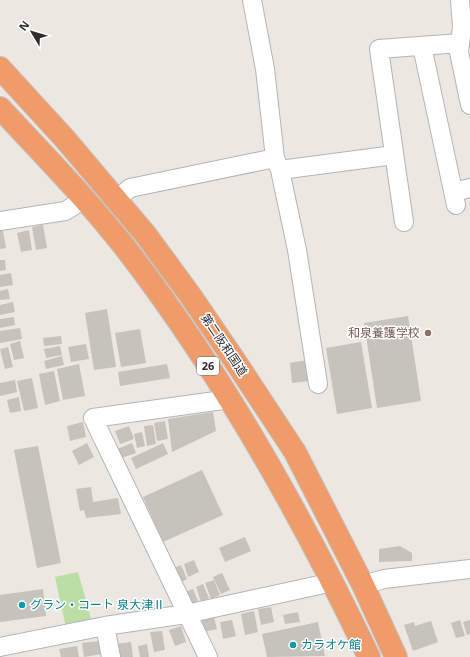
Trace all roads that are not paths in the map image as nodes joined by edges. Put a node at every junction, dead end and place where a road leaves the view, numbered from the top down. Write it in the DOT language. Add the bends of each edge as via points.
graph roads {
  1 [pos="252,0"];
  2 [pos="460,0"];
  3 [pos="463,45"];
  4 [pos="422,46"];
  5 [pos="0,68"];
  6 [pos="470,105"];
  7 [pos="0,108"];
  8 [pos="394,155"];
  9 [pos="278,164"];
  10 [pos="460,195"];
  11 [pos="85,200"];
  12 [pos="116,200"];
  13 [pos="0,221"];
  14 [pos="404,222"];
  15 [pos="318,384"];
  16 [pos="230,399"];
  17 [pos="470,569"];
  18 [pos="333,582"];
  19 [pos="363,586"];
  20 [pos="186,614"];
  21 [pos="105,626"];
  22 [pos="0,647"];
  23 [pos="111,657"];
  24 [pos="208,657"];
  25 [pos="369,657"];
  26 [pos="396,657"];
  1 -- 9 [label="street"];
  2 -- 3 [label="street"];
  3 -- 4 [label="street"];
  3 -- 6 [label="street"];
  4 -- 8 [label="street" via="380,49"];
  4 -- 10 [label="street"];
  5 -- 12 [label="highway, 第二阪和国道 / 26"];
  7 -- 11 [label="highway, 第二阪和国道 / 26"];
  8 -- 9 [label="street"];
  8 -- 14 [label="street"];
  9 -- 12 [label="street" via="130,188"];
  9 -- 15 [label="street" via="297,250"];
  11 -- 13 [label="street" via="65,211"];
  11 -- 16 [label="highway, 第二阪和国道 / 26" via="170,309"];
  12 -- 19 [label="highway, 第二阪和国道 / 26" via="146,235 190,295 295,452"];
  16 -- 18 [label="highway, 第二阪和国道 / 26"];
  16 -- 20 [label="street" via="94,418"];
  17 -- 19 [label="street" via="384,579"];
  18 -- 20 [label="street"];
  18 -- 25 [label="highway, 第二阪和国道 / 26"];
  19 -- 26 [label="highway, 第二阪和国道 / 26"];
  20 -- 21 [label="street"];
  20 -- 24 [label="street"];
  21 -- 22 [label="street"];
  21 -- 23 [label="street"];
}
